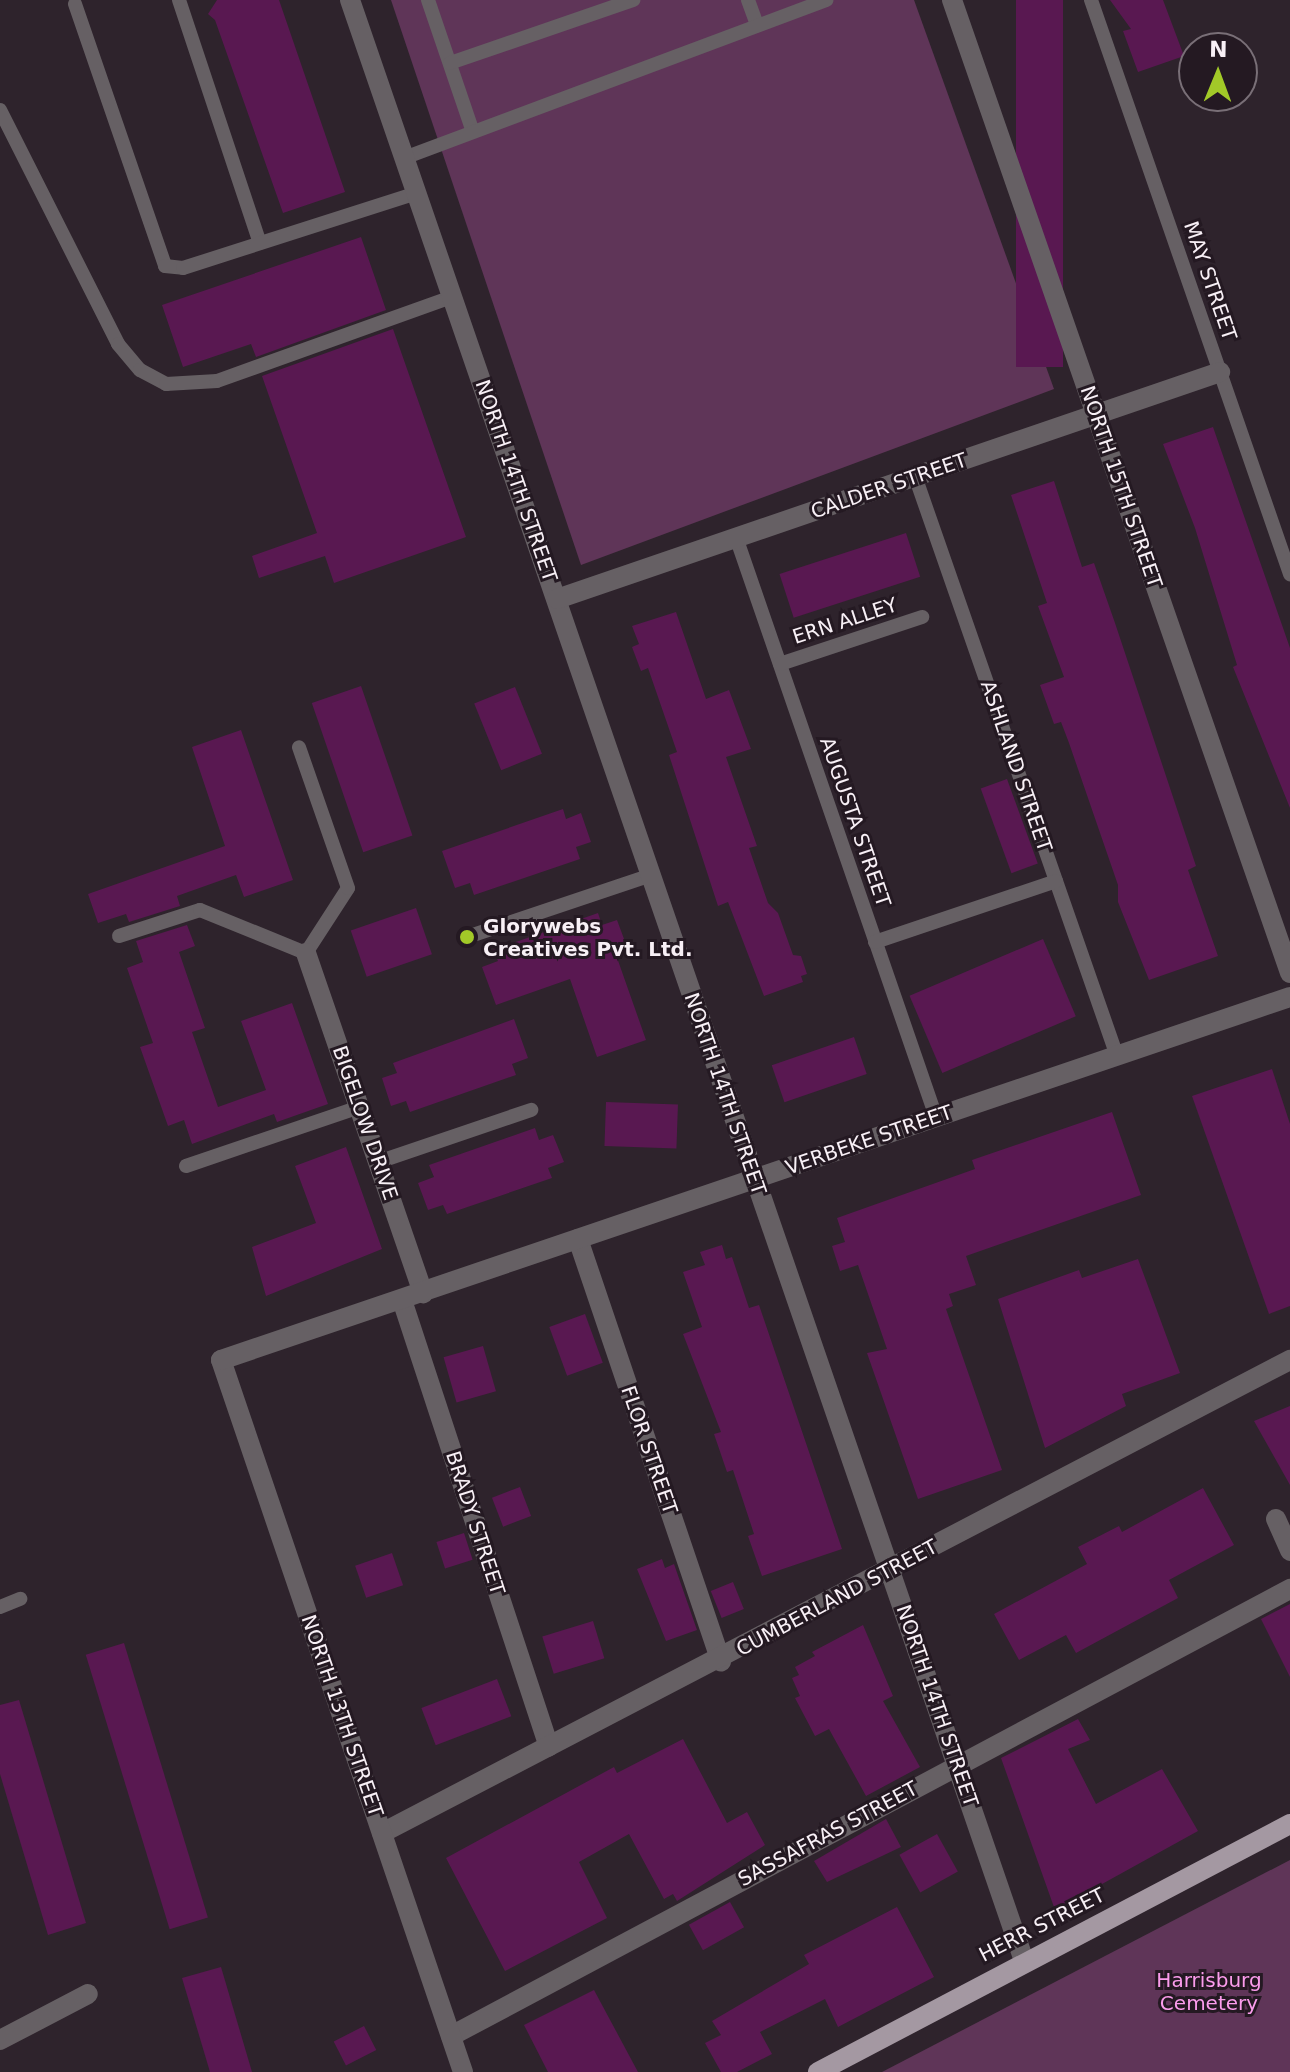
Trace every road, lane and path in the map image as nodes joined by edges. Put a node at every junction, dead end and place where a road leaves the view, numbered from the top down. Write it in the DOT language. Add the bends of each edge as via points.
graph roads {
  1 [pos="179,0"];
  2 [pos="350,0"];
  3 [pos="428,0"];
  4 [pos="633,0"];
  5 [pos="748,0"];
  6 [pos="826,0"];
  7 [pos="952,0"];
  8 [pos="1091,0"];
  9 [pos="75,4"];
  10 [pos="757,25"];
  11 [pos="450,63"];
  12 [pos="0,110"];
  13 [pos="473,132"];
  14 [pos="404,158"];
  15 [pos="417,193"];
  16 [pos="260,243"];
  17 [pos="452,297"];
  18 [pos="1220,372"];
  19 [pos="1096,415"];
  20 [pos="915,476"];
  21 [pos="737,540"];
  22 [pos="1290,574"];
  23 [pos="557,599"];
  24 [pos="922,617"];
  25 [pos="780,664"];
  26 [pos="299,747"];
  27 [pos="648,876"];
  28 [pos="1056,881"];
  29 [pos="119,936"];
  30 [pos="467,937"];
  31 [pos="875,942"];
  32 [pos="306,953"];
  33 [pos="1290,973"];
  34 [pos="1290,997"];
  35 [pos="1117,1056"];
  36 [pos="359,1107"];
  37 [pos="531,1110"];
  38 [pos="936,1117"];
  39 [pos="378,1162"];
  40 [pos="186,1166"];
  41 [pos="755,1179"];
  42 [pos="578,1239"];
  43 [pos="423,1293"];
  44 [pos="402,1300"];
  45 [pos="221,1360"];
  46 [pos="1290,1360"];
  47 [pos="1276,1519"];
  48 [pos="1290,1551"];
  49 [pos="890,1569"];
  50 [pos="1290,1589"];
  51 [pos="20,1599"];
  52 [pos="0,1607"];
  53 [pos="721,1661"];
  54 [pos="549,1746"];
  55 [pos="957,1765"];
  56 [pos="1290,1824"];
  57 [pos="382,1833"];
  58 [pos="1024,1961"];
  59 [pos="88,1994"];
  60 [pos="451,2036"];
  61 [pos="0,2040"];
  62 [pos="463,2072"];
  63 [pos="818,2072"];
  1 -- 16 [label="lane"];
  2 -- 14 [label="street, NORTH 14TH STREET"];
  3 -- 11 [label="lane"];
  4 -- 11 [label="lane"];
  5 -- 10 [label="lane"];
  6 -- 10 [label="lane"];
  7 -- 19 [label="street, NORTH 15TH STREET"];
  8 -- 18 [label="lane, MAY STREET"];
  9 -- 16 [label="lane" via="165,266 183,268"];
  10 -- 13 [label="lane"];
  11 -- 13 [label="lane"];
  12 -- 17 [label="lane" via="118,344 140,370 166,384 217,381"];
  13 -- 14 [label="lane"];
  14 -- 15 [label="street, NORTH 14TH STREET"];
  15 -- 16 [label="lane"];
  15 -- 17 [label="street, NORTH 14TH STREET"];
  17 -- 23 [label="street, NORTH 14TH STREET"];
  18 -- 19 [label="street, CALDER STREET"];
  18 -- 22 [label="lane, MAY STREET"];
  19 -- 20 [label="street, CALDER STREET"];
  19 -- 33 [label="street, NORTH 15TH STREET"];
  20 -- 21 [label="street, CALDER STREET"];
  20 -- 28 [label="lane, ASHLAND STREET"];
  21 -- 23 [label="street, CALDER STREET"];
  21 -- 25 [label="lane, AUGUSTA STREET"];
  23 -- 27 [label="street, NORTH 14TH STREET"];
  24 -- 25 [label="lane, ERN ALLEY"];
  25 -- 31 [label="lane, AUGUSTA STREET"];
  26 -- 32 [label="lane" via="348,888"];
  27 -- 30 [label="lane"];
  27 -- 41 [label="street, NORTH 14TH STREET"];
  28 -- 31 [label="lane"];
  28 -- 35 [label="lane, ASHLAND STREET"];
  29 -- 32 [label="lane" via="200,910"];
  31 -- 38 [label="lane, AUGUSTA STREET"];
  32 -- 36 [label="street, BIGELOW DRIVE"];
  34 -- 35 [label="street, VERBEKE STREET"];
  35 -- 38 [label="street, VERBEKE STREET"];
  36 -- 39 [label="street, BIGELOW DRIVE"];
  36 -- 40 [label="lane"];
  37 -- 39 [label="lane"];
  38 -- 41 [label="street, VERBEKE STREET"];
  39 -- 43 [label="street, BIGELOW DRIVE"];
  41 -- 42 [label="street, VERBEKE STREET"];
  41 -- 49 [label="street, NORTH 14TH STREET"];
  42 -- 43 [label="street, VERBEKE STREET"];
  42 -- 53 [label="street, FLOR STREET"];
  43 -- 44 [label="street, VERBEKE STREET"];
  44 -- 45 [label="street, VERBEKE STREET"];
  44 -- 54 [label="street, BRADY STREET"];
  45 -- 57 [label="street, NORTH 13TH STREET"];
  46 -- 49 [label="street, CUMBERLAND STREET"];
  47 -- 48 [label="street"];
  49 -- 53 [label="street, CUMBERLAND STREET"];
  49 -- 55 [label="street, NORTH 14TH STREET"];
  50 -- 55 [label="street, SASSAFRAS STREET"];
  51 -- 52 [label="lane"];
  53 -- 54 [label="street, CUMBERLAND STREET"];
  54 -- 57 [label="street, CUMBERLAND STREET"];
  55 -- 58 [label="street, NORTH 14TH STREET"];
  55 -- 60 [label="street, SASSAFRAS STREET"];
  56 -- 58 [label="main road, HERR STREET"];
  57 -- 60 [label="street, NORTH 13TH STREET"];
  58 -- 63 [label="main road, HERR STREET"];
  59 -- 61 [label="street"];
  60 -- 62 [label="street, NORTH 13TH STREET"];
}
